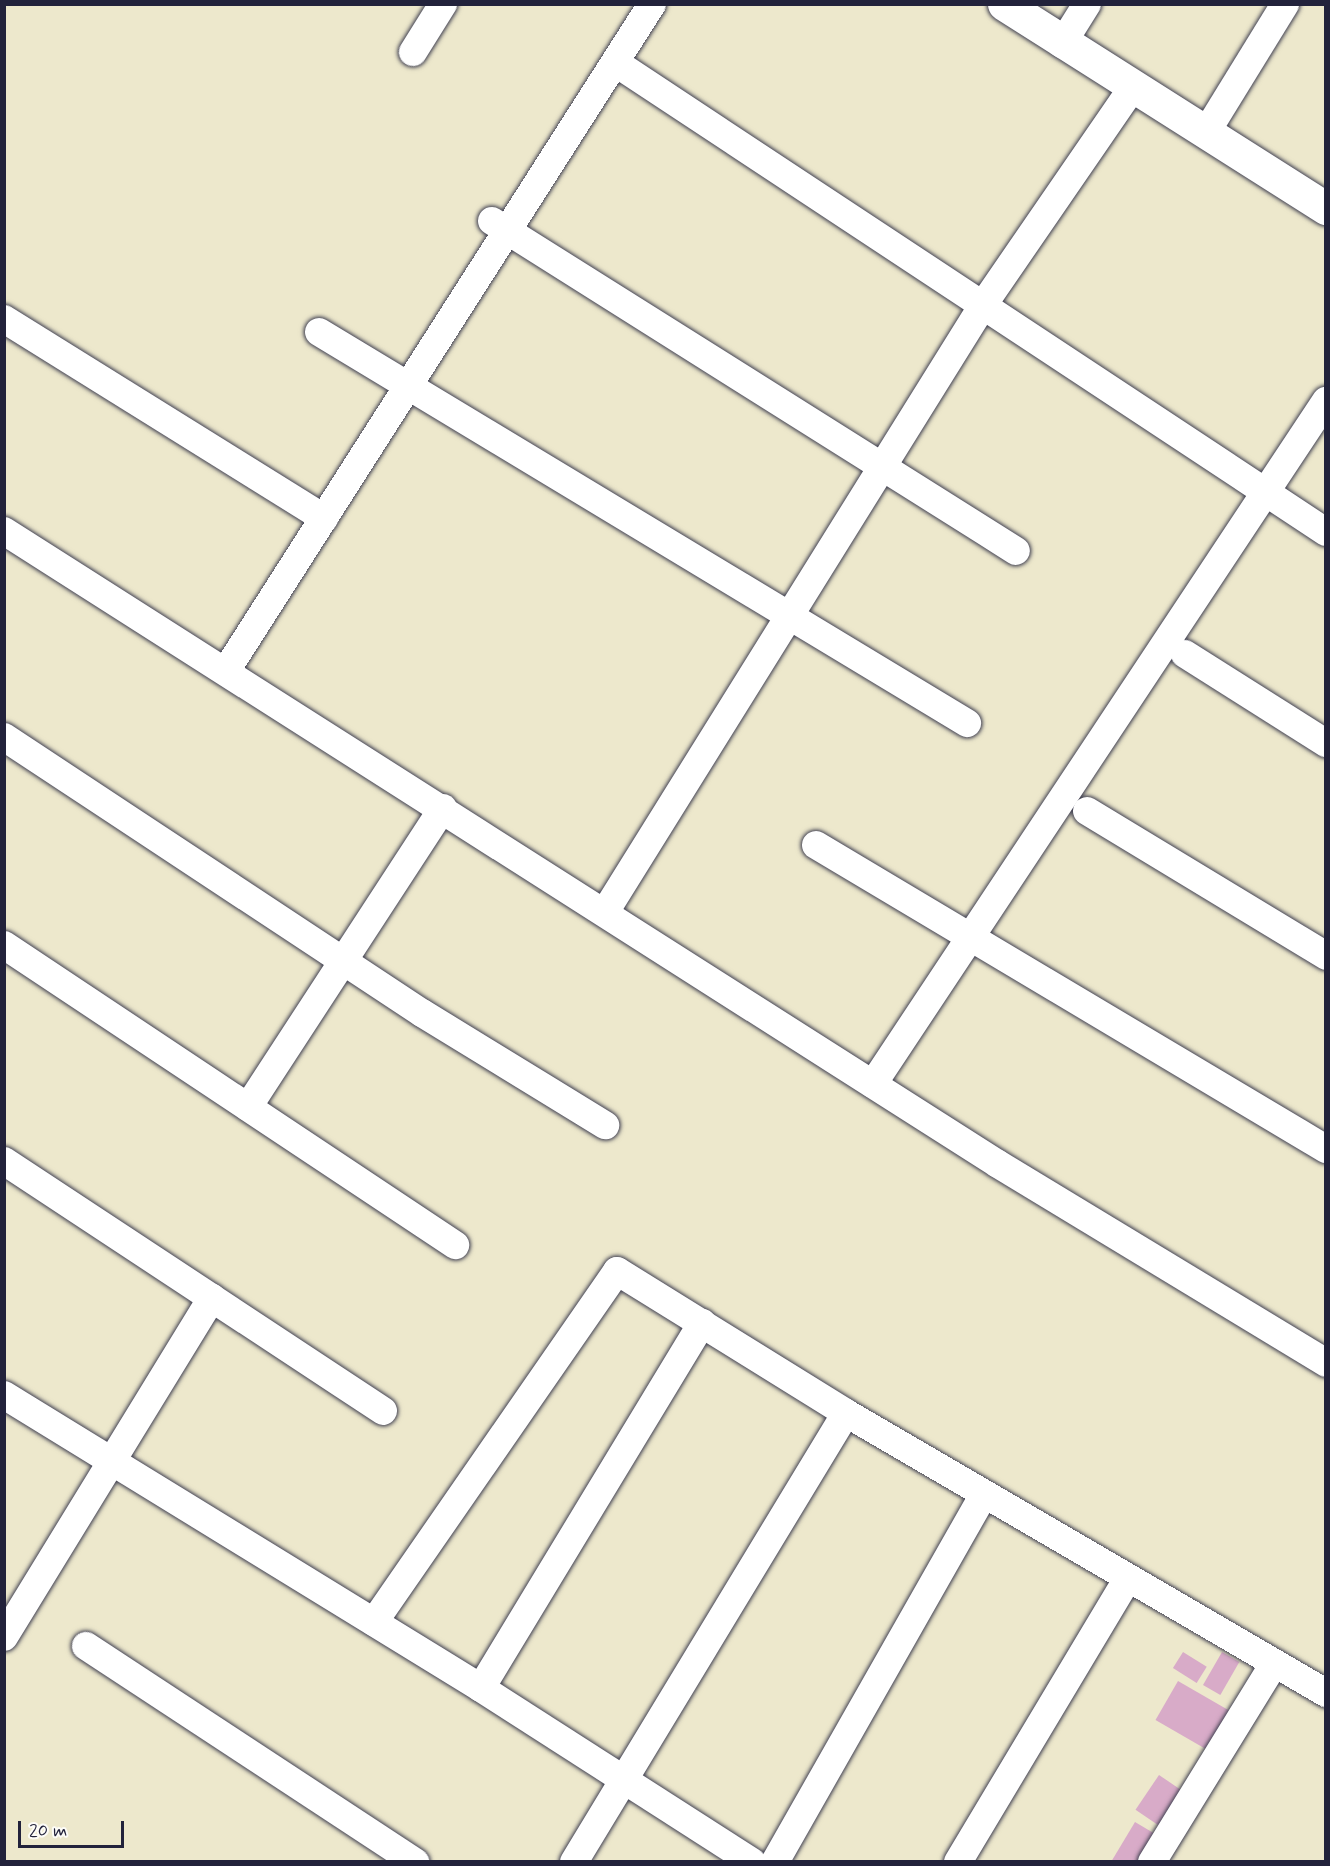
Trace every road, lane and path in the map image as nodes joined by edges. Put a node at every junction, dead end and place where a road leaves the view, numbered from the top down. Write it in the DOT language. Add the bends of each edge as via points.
graph roads {
  1 [pos="443,4"];
  2 [pos="652,4"];
  3 [pos="1004,4"];
  4 [pos="1087,4"];
  5 [pos="1285,4"];
  6 [pos="1062,44"];
  7 [pos="413,52"];
  8 [pos="616,63"];
  9 [pos="1133,87"];
  10 [pos="1207,131"];
  11 [pos="1326,208"];
  12 [pos="499,226"];
  13 [pos="983,305"];
  14 [pos="4,319"];
  15 [pos="319,332"];
  16 [pos="408,386"];
  17 [pos="1326,401"];
  18 [pos="883,465"];
  19 [pos="1264,492"];
  20 [pos="324,518"];
  21 [pos="4,531"];
  22 [pos="1326,532"];
  23 [pos="1016,551"];
  24 [pos="789,617"];
  25 [pos="1185,654"];
  26 [pos="226,671"];
  27 [pos="967,723"];
  28 [pos="4,737"];
  29 [pos="1326,743"];
  30 [pos="443,808"];
  31 [pos="1087,811"];
  32 [pos="816,845"];
  33 [pos="605,912"];
  34 [pos="970,937"];
  35 [pos="4,945"];
  36 [pos="1326,956"];
  37 [pos="343,961"];
  38 [pos="873,1084"];
  39 [pos="248,1107"];
  40 [pos="605,1125"];
  41 [pos="1326,1149"];
  42 [pos="4,1161"];
  43 [pos="455,1245"];
  44 [pos="212,1298"];
  45 [pos="702,1323"];
  46 [pos="1326,1363"];
  47 [pos="4,1395"];
  48 [pos="382,1411"];
  49 [pos="846,1413"];
  50 [pos="111,1461"];
  51 [pos="984,1494"];
  52 [pos="1128,1578"];
  53 [pos="374,1622"];
  54 [pos="4,1637"];
  55 [pos="86,1646"];
  56 [pos="1274,1664"];
  57 [pos="481,1688"];
  58 [pos="1326,1694"];
  59 [pos="624,1779"];
  60 [pos="415,1862"];
  61 [pos="574,1862"];
  62 [pos="752,1862"];
  63 [pos="776,1862"];
  64 [pos="958,1862"];
  65 [pos="1152,1862"];
  1 -- 7 [label="street"];
  2 -- 8 [label="street"];
  3 -- 6 [label="street"];
  4 -- 6 [label="street"];
  5 -- 10 [label="street"];
  6 -- 9 [label="street"];
  8 -- 12 [label="street"];
  8 -- 13 [label="street"];
  9 -- 10 [label="street"];
  9 -- 13 [label="street"];
  10 -- 11 [label="street"];
  12 -- 16 [label="street"];
  12 -- 18 [label="street"];
  13 -- 18 [label="street"];
  13 -- 19 [label="street"];
  14 -- 20 [label="street"];
  15 -- 16 [label="street"];
  16 -- 20 [label="street"];
  16 -- 24 [label="street"];
  17 -- 19 [label="street"];
  18 -- 23 [label="street"];
  18 -- 24 [label="street"];
  19 -- 22 [label="street"];
  19 -- 34 [label="street"];
  20 -- 26 [label="street"];
  21 -- 26 [label="street"];
  24 -- 27 [label="street"];
  24 -- 33 [label="street"];
  25 -- 29 [label="street"];
  26 -- 30 [label="street"];
  28 -- 37 [label="street"];
  30 -- 33 [label="street"];
  30 -- 37 [label="street"];
  31 -- 36 [label="street"];
  32 -- 34 [label="street"];
  33 -- 38 [label="street"];
  34 -- 38 [label="street"];
  34 -- 41 [label="street"];
  35 -- 39 [label="street"];
  37 -- 39 [label="street"];
  37 -- 40 [label="street"];
  38 -- 46 [label="street"];
  39 -- 43 [label="street"];
  42 -- 44 [label="street"];
  44 -- 48 [label="street"];
  44 -- 50 [label="street"];
  45 -- 49 [label="street"];
  45 -- 53 [label="street" via="617,1271"];
  45 -- 57 [label="street"];
  47 -- 50 [label="street"];
  49 -- 51 [label="street"];
  49 -- 59 [label="street"];
  50 -- 53 [label="street"];
  50 -- 54 [label="street"];
  51 -- 52 [label="street"];
  51 -- 63 [label="street"];
  52 -- 56 [label="street"];
  52 -- 64 [label="street"];
  53 -- 57 [label="street"];
  55 -- 60 [label="street"];
  56 -- 58 [label="street"];
  56 -- 65 [label="street"];
  57 -- 59 [label="street"];
  59 -- 61 [label="street"];
  59 -- 62 [label="street"];
}
